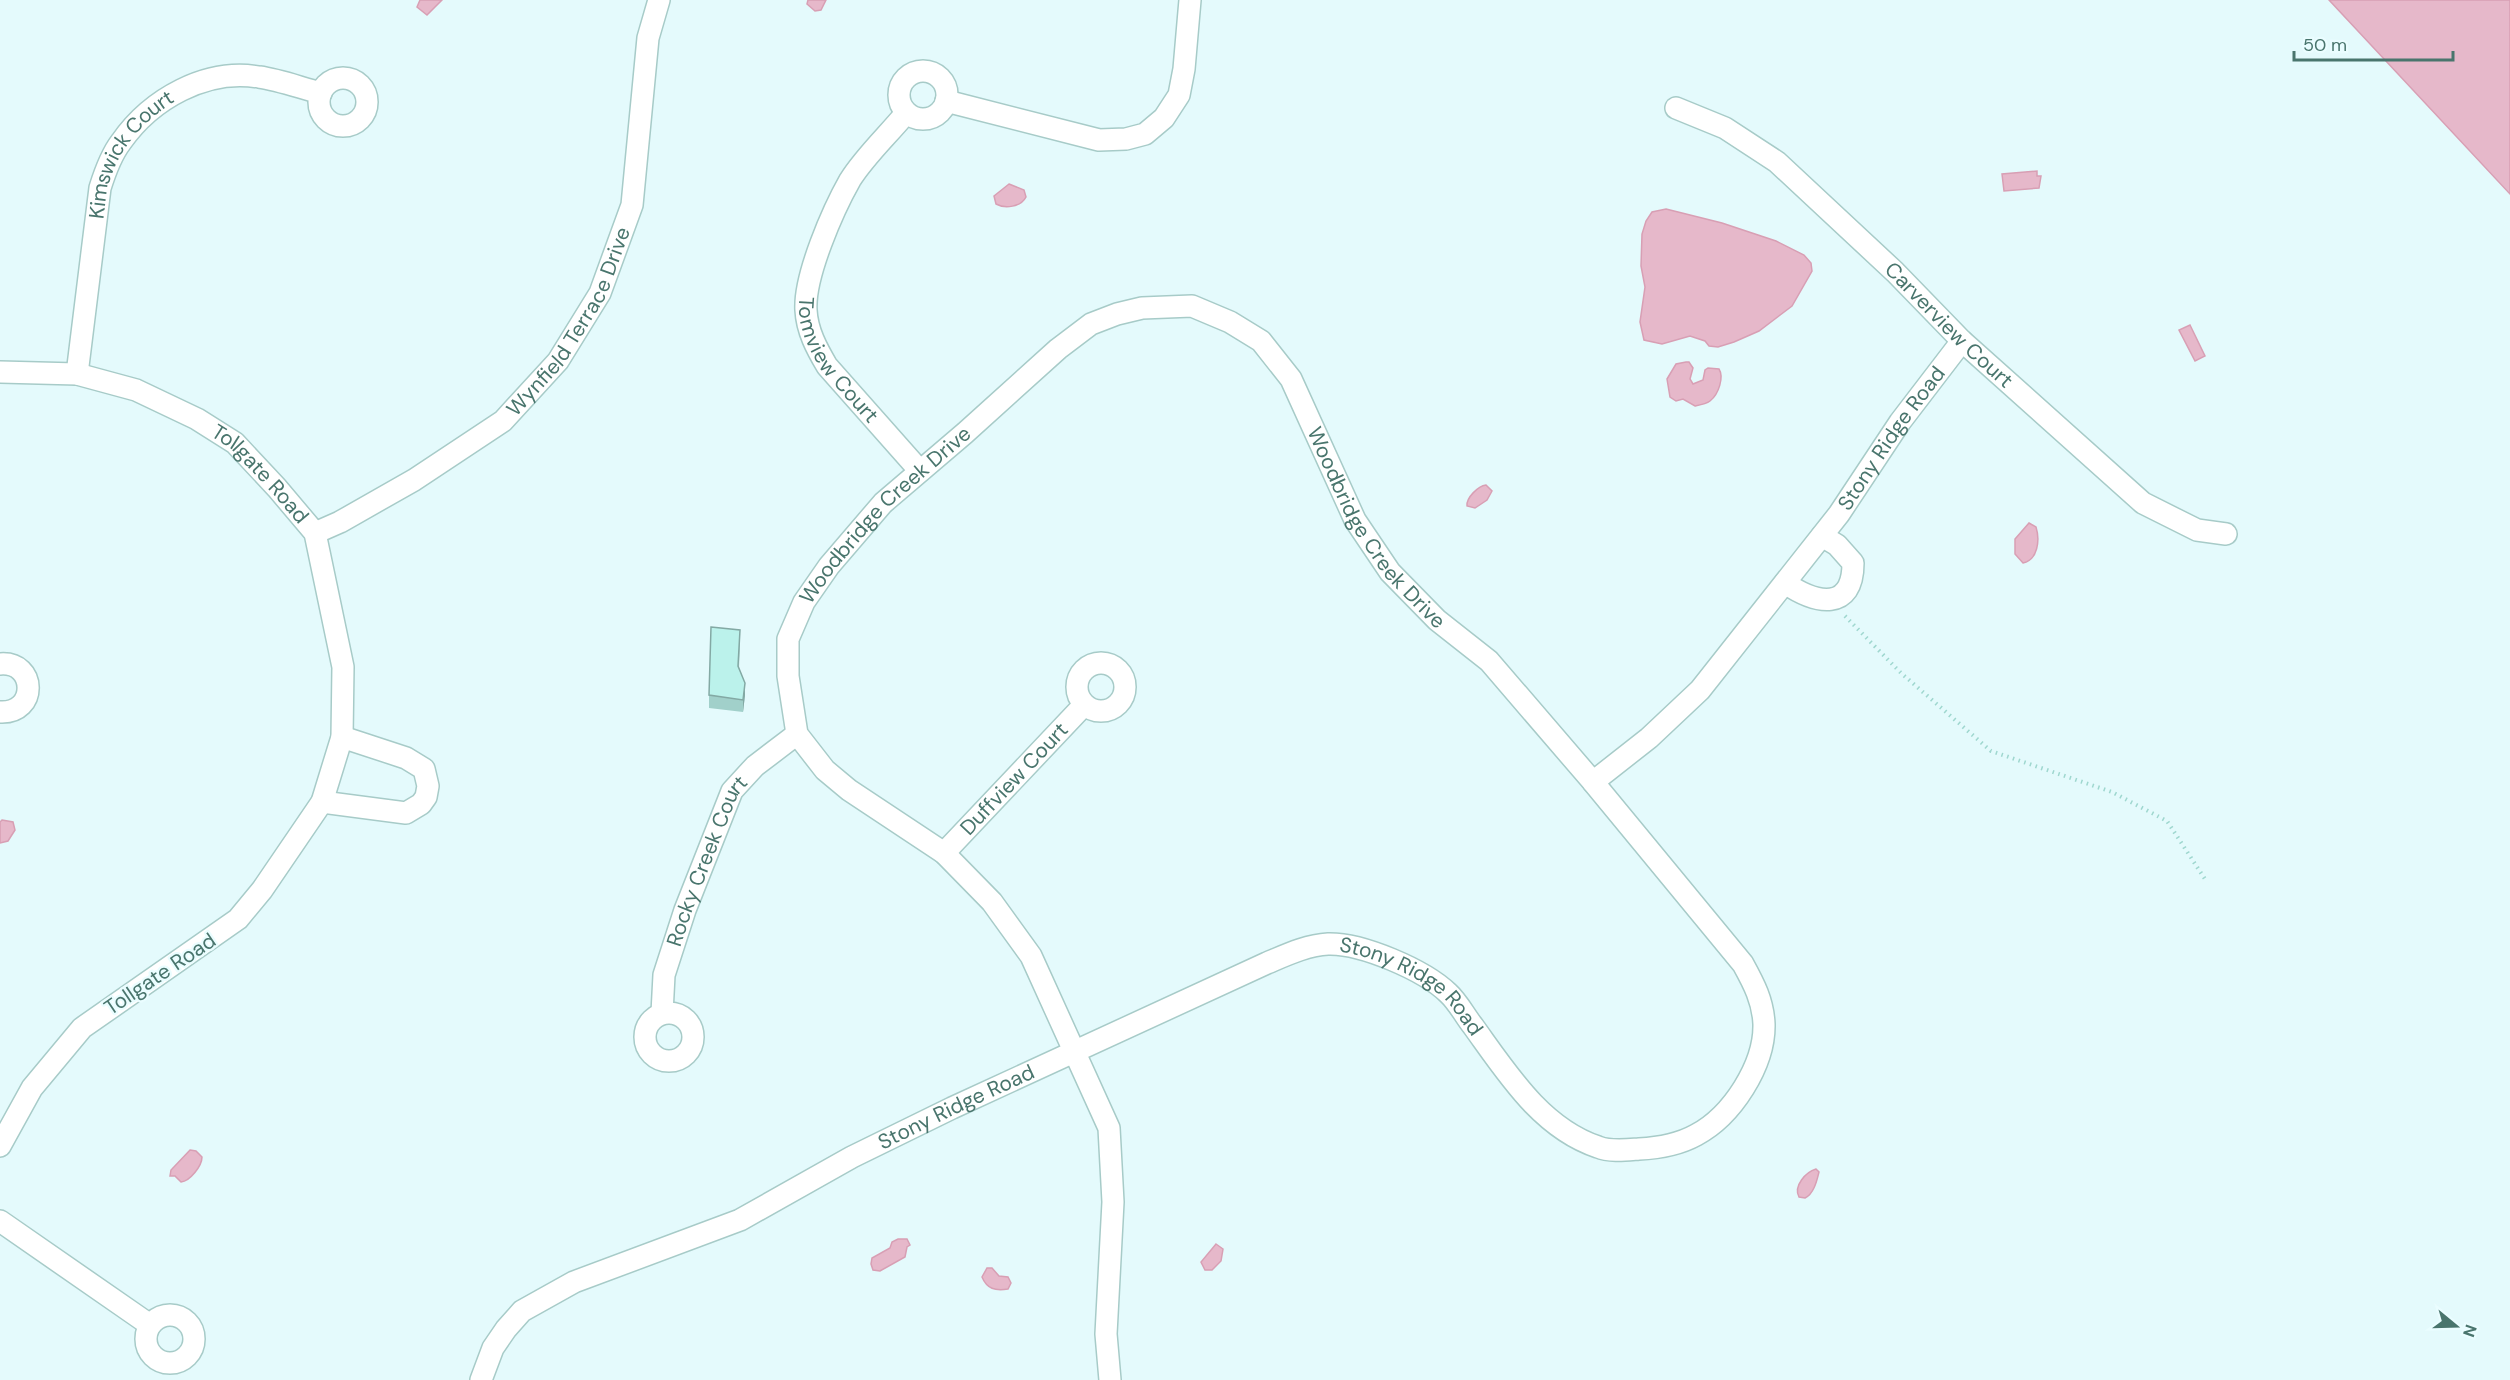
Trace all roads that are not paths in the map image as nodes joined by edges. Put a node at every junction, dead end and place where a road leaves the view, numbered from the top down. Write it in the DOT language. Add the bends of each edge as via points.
graph roads {
  1 [pos="660,0"];
  2 [pos="1190,0"];
  3 [pos="321,93"];
  4 [pos="946,101"];
  5 [pos="1676,108"];
  6 [pos="906,113"];
  7 [pos="1962,341"];
  8 [pos="0,372"];
  9 [pos="77,374"];
  10 [pos="920,471"];
  11 [pos="315,533"];
  12 [pos="2226,534"];
  13 [pos="1822,536"];
  14 [pos="1785,583"];
  15 [pos="0,664"];
  16 [pos="1084,705"];
  17 [pos="0,712"];
  18 [pos="797,734"];
  19 [pos="342,738"];
  20 [pos="1593,782"];
  21 [pos="322,802"];
  22 [pos="944,853"];
  23 [pos="662,1013"];
  24 [pos="1075,1052"];
  25 [pos="0,1146"];
  26 [pos="0,1221"];
  27 [pos="150,1325"];
  28 [pos="481,1380"];
  29 [pos="1110,1380"];
  1 -- 11 [label="street, Wynfield Terrace Drive" via="648,38 632,205 600,293 558,362 503,421 414,480"];
  2 -- 4 [label="street" via="1179,95 1164,118 1145,134 1099,140"];
  3 -- 9 [label="street, Kimswick Court" via="258,76 219,77 179,89 147,113 121,141 100,188"];
  4 -- 6 [label="street" via="940,112 926,119"];
  4 -- 6 [label="street" via="947,91 939,77 916,72 900,88 900,104"];
  5 -- 7 [label="street, Carverview Court" via="1725,128 1777,162"];
  6 -- 10 [label="street, Tomview Court" via="851,179 822,239 806,309 813,339 827,366"];
  7 -- 12 [label="street, Carverview Court" via="2143,502 2197,530"];
  7 -- 13 [label="street, Stony Ridge Road" via="1916,399"];
  8 -- 9 [label="street, Tollgate Road"];
  9 -- 11 [label="street, Tollgate Road" via="135,390 197,419 235,443"];
  10 -- 18 [label="street, Woodbridge Creek Drive" via="883,502 804,602 788,639 788,676"];
  10 -- 20 [label="street, Woodbridge Creek Drive" via="1091,324 1142,308 1192,306 1230,322 1261,341 1291,379 1355,520 1390,573 1437,620 1489,661"];
  11 -- 19 [label="street, Tollgate Road" via="343,667"];
  13 -- 14 [label="street, Stony Ridge Road"];
  13 -- 14 [label="street" via="1837,545 1852,562 1853,580 1843,596 1830,600 1812,598"];
  14 -- 20 [label="street, Stony Ridge Road" via="1700,690 1649,738"];
  15 -- 17 [label="street" via="21,670 28,692 15,710"];
  16 -- 22 [label="street, Duffview Court"];
  18 -- 22 [label="street, Woodbridge Creek Drive" via="825,770 849,790"];
  18 -- 23 [label="street, Rocky Creek Court" via="755,766 732,792 681,921 664,975"];
  19 -- 21 [label="street, Tollgate Road"];
  19 -- 21 [label="street" via="406,758 424,769 426,797 406,813"];
  20 -- 24 [label="street, Stony Ridge Road" via="1743,964 1760,996 1764,1025 1755,1069 1728,1108 1697,1135 1677,1144 1626,1150 1602,1149 1582,1142 1546,1118 1530,1101 1449,993 1391,958 1328,944 1298,950 1267,963"];
  21 -- 25 [label="street, Tollgate Road" via="238,919 82,1028 32,1088"];
  22 -- 24 [label="street, Woodbridge Creek Drive" via="992,902 1031,956"];
  24 -- 28 [label="street, Stony Ridge Road" via="852,1157 740,1220 566,1287 522,1311 493,1348"];
  24 -- 29 [label="street, Woodbridge Creek Drive" via="1108,1128 1113,1202 1106,1334"];
  26 -- 27 [label="street"];
}
